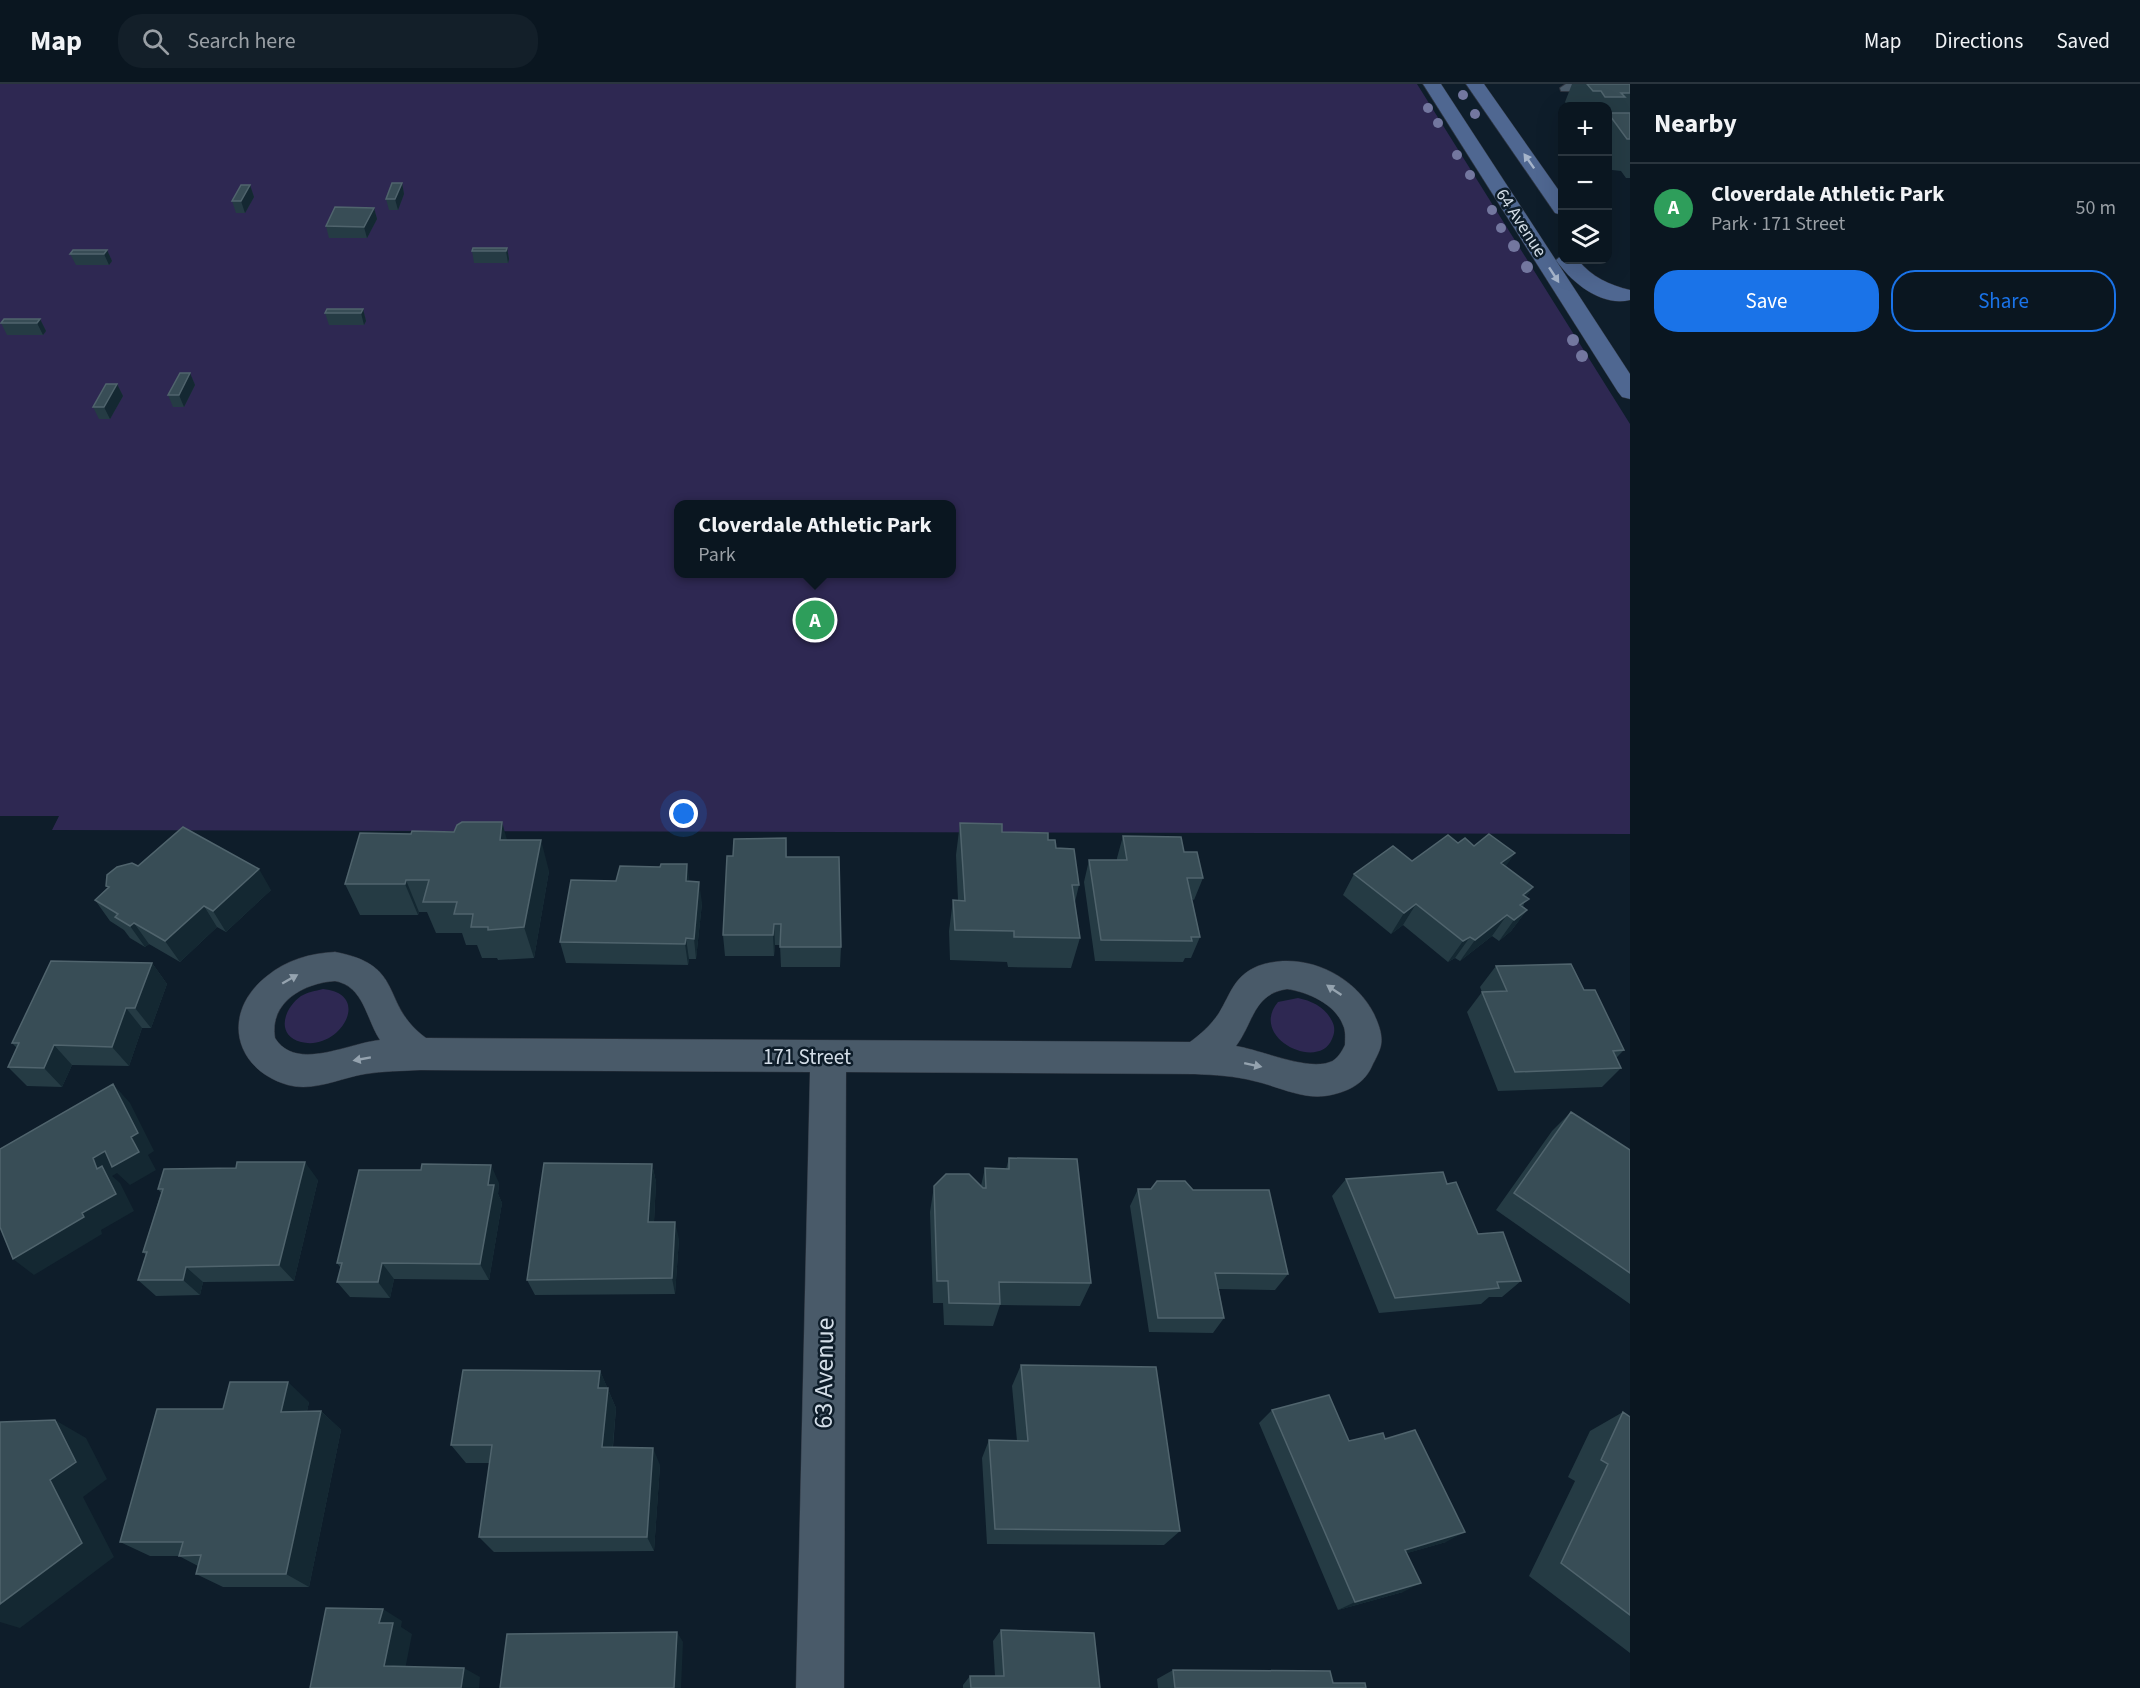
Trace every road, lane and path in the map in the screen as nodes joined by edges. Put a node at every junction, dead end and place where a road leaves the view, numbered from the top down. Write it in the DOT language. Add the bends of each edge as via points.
graph roads {
  1 [pos="1432,84"];
  2 [pos="1475,84"];
  3 [pos="1566,88"];
  4 [pos="1630,88"];
  5 [pos="1454,119"];
  6 [pos="1558,202"];
  7 [pos="1558,244"];
  8 [pos="1570,264"];
  9 [pos="1603,267"];
  10 [pos="1626,300"];
  11 [pos="1630,392"];
  12 [pos="420,1054"];
  13 [pos="828,1057"];
  14 [pos="1195,1058"];
  15 [pos="820,1688"];
  1 -- 5 [label="main road, 64 Avenue"];
  6 -- 2 [label="main road, 64 Avenue, one-way"];
  3 -- 4 [label="lane"];
  5 -- 7 [label="main road" via="1509,171"];
  5 -- 11 [label="main road, 64 Avenue, one-way"];
  8 -- 10 [label="main road" via="1587,283"];
  9 -- 10 [label="main road"];
  12 -- 13 [label="street, 171 Street"];
  13 -- 14 [label="street, 171 Street"];
  13 -- 15 [label="street, 63 Avenue"];
}
